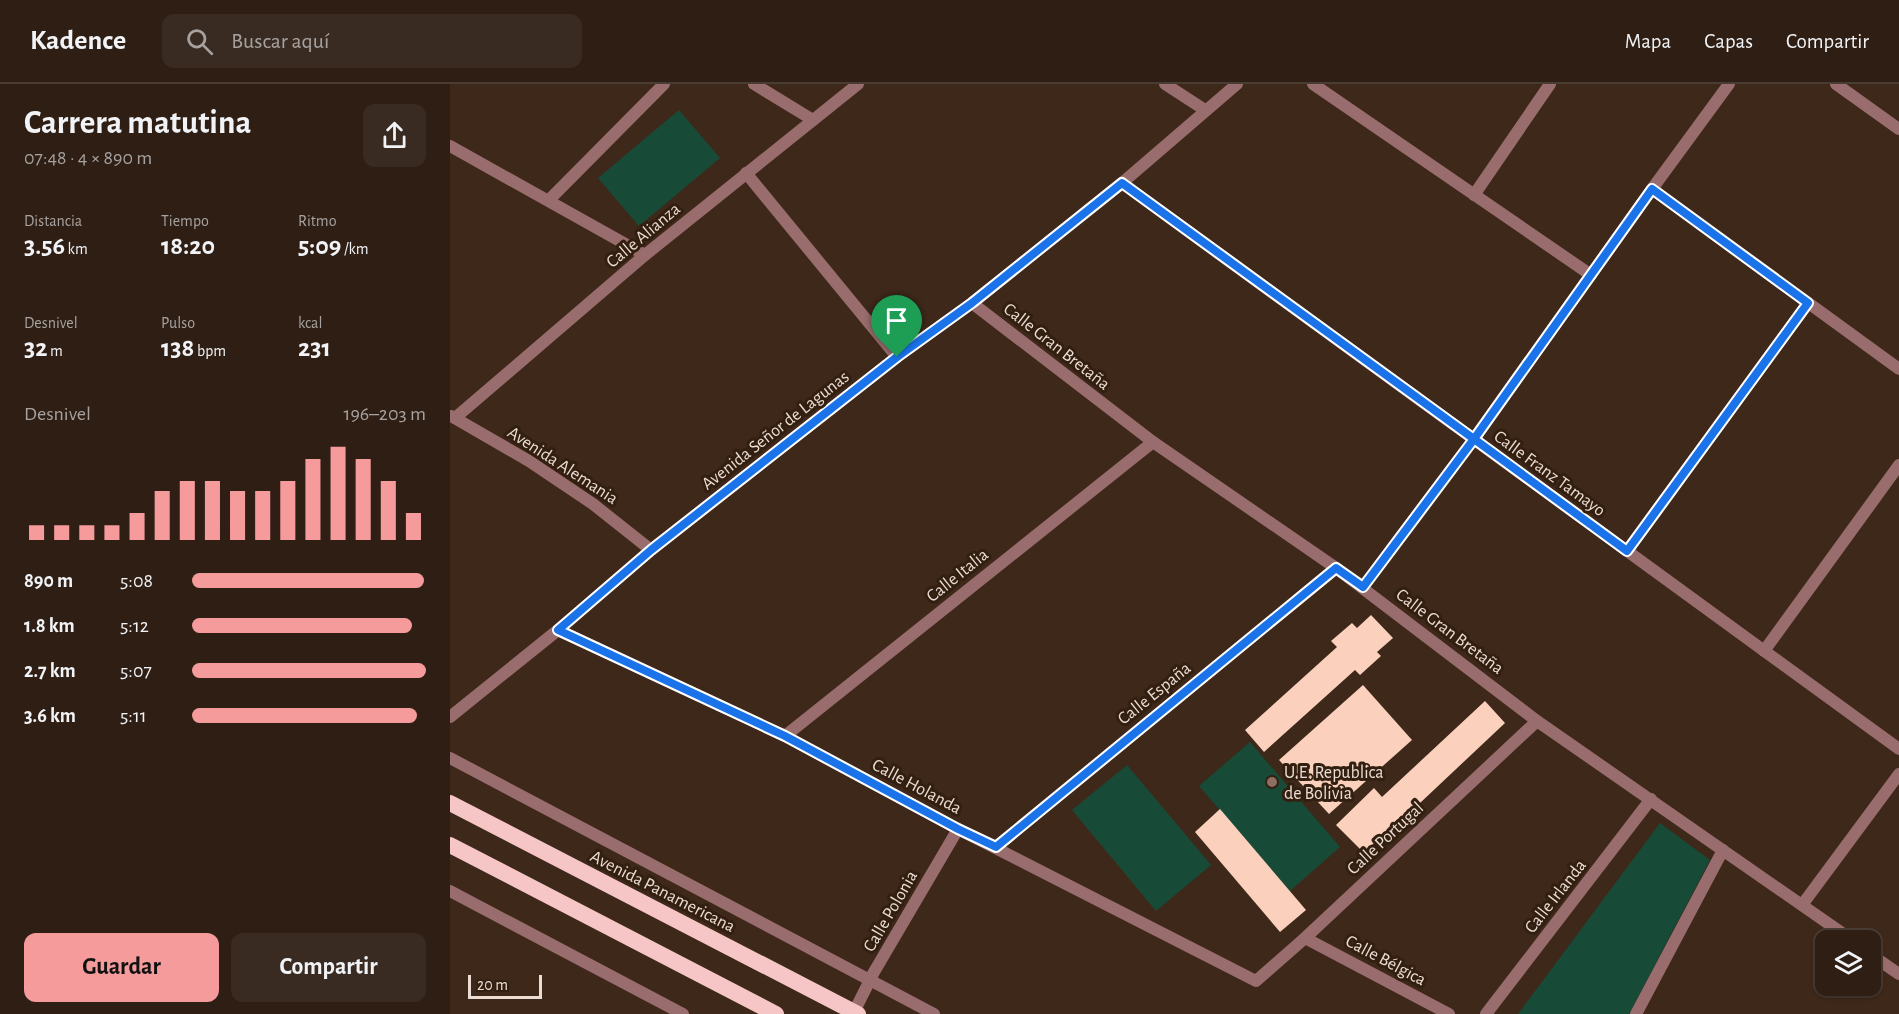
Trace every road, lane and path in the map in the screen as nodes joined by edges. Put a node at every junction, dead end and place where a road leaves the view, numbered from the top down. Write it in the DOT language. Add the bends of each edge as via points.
graph roads {
  1 [pos="664,84"];
  2 [pos="754,84"];
  3 [pos="858,84"];
  4 [pos="1165,84"];
  5 [pos="1237,84"];
  6 [pos="1313,84"];
  7 [pos="1550,84"];
  8 [pos="1729,84"];
  9 [pos="1839,85"];
  10 [pos="1205,110"];
  11 [pos="813,120"];
  12 [pos="1899,129"];
  13 [pos="450,146"];
  14 [pos="746,173"];
  15 [pos="1122,183"];
  16 [pos="1652,189"];
  17 [pos="1474,195"];
  18 [pos="549,200"];
  19 [pos="645,255"];
  20 [pos="1591,275"];
  21 [pos="972,303"];
  22 [pos="1808,303"];
  23 [pos="897,357"];
  24 [pos="1899,369"];
  25 [pos="453,417"];
  26 [pos="1474,439"];
  27 [pos="1153,442"];
  28 [pos="1899,465"];
  29 [pos="651,550"];
  30 [pos="1627,551"];
  31 [pos="1336,568"];
  32 [pos="1363,587"];
  33 [pos="558,630"];
  34 [pos="1764,651"];
  35 [pos="450,717"];
  36 [pos="1538,721"];
  37 [pos="785,736"];
  38 [pos="1899,750"];
  39 [pos="450,758"];
  40 [pos="1899,774"];
  41 [pos="1652,800"];
  42 [pos="450,803"];
  43 [pos="958,829"];
  44 [pos="450,845"];
  45 [pos="996,847"];
  46 [pos="1723,850"];
  47 [pos="450,891"];
  48 [pos="1802,905"];
  49 [pos="1838,930"];
  50 [pos="1305,938"];
  51 [pos="1881,962"];
  52 [pos="1899,974"];
  53 [pos="870,980"];
  54 [pos="1256,981"];
  55 [pos="856,1013"];
  56 [pos="683,1014"];
  57 [pos="776,1014"];
  58 [pos="934,1014"];
  59 [pos="1449,1014"];
  60 [pos="1486,1014"];
  61 [pos="1636,1014"];
  1 -- 18 [label="street"];
  2 -- 11 [label="street"];
  3 -- 11 [label="street, Calle Alianza"];
  4 -- 10 [label="street"];
  5 -- 10 [label="street, Avenida Señor de Lagunas"];
  6 -- 17 [label="street"];
  7 -- 17 [label="street"];
  8 -- 16 [label="street"];
  9 -- 12 [label="street"];
  10 -- 15 [label="street, Avenida Señor de Lagunas"];
  11 -- 14 [label="street, Calle Alianza"];
  13 -- 18 [label="street"];
  14 -- 19 [label="street, Calle Alianza"];
  14 -- 23 [label="street"];
  15 -- 21 [label="street, Avenida Señor de Lagunas"];
  15 -- 26 [label="street, Calle Franz Tamayo"];
  16 -- 20 [label="street"];
  16 -- 22 [label="street"];
  17 -- 20 [label="street"];
  18 -- 19 [label="street"];
  19 -- 25 [label="street, Calle Alianza"];
  20 -- 26 [label="street"];
  21 -- 23 [label="street, Avenida Señor de Lagunas"];
  21 -- 27 [label="street, Calle Gran Bretaña"];
  22 -- 24 [label="street"];
  22 -- 30 [label="street"];
  23 -- 29 [label="street, Avenida Señor de Lagunas"];
  25 -- 29 [label="street, Avenida Alemania" via="584,497"];
  26 -- 30 [label="street, Calle Franz Tamayo"];
  26 -- 32 [label="street"];
  27 -- 31 [label="street, Calle Gran Bretaña"];
  27 -- 37 [label="street, Calle Italia"];
  28 -- 34 [label="street"];
  29 -- 33 [label="street, Avenida Señor de Lagunas"];
  30 -- 34 [label="street, Calle Franz Tamayo"];
  31 -- 32 [label="street, Calle Gran Bretaña"];
  31 -- 45 [label="street, Calle España"];
  32 -- 36 [label="street, Calle Gran Bretaña"];
  33 -- 35 [label="street, Avenida Señor de Lagunas"];
  33 -- 37 [label="street, Calle Holanda"];
  34 -- 38 [label="street, Calle Franz Tamayo"];
  36 -- 41 [label="street, Calle Gran Bretaña"];
  36 -- 50 [label="street, Calle Portugal"];
  37 -- 43 [label="street, Calle Holanda"];
  39 -- 53 [label="street"];
  40 -- 48 [label="street"];
  41 -- 46 [label="street, Calle Gran Bretaña"];
  41 -- 60 [label="street, Calle Irlanda"];
  42 -- 55 [label="highway, Avenida Panamericana"];
  43 -- 45 [label="street, Calle Holanda"];
  43 -- 53 [label="street, Calle Polonia"];
  44 -- 57 [label="highway"];
  45 -- 54 [label="street, Calle Holanda"];
  46 -- 48 [label="street, Calle Gran Bretaña"];
  46 -- 61 [label="street"];
  47 -- 56 [label="street"];
  48 -- 49 [label="street, Calle Gran Bretaña"];
  50 -- 54 [label="street, Calle Portugal"];
  50 -- 59 [label="street, Calle Bélgica"];
  51 -- 52 [label="street"];
  53 -- 55 [label="street, Calle Polonia"];
  53 -- 58 [label="street"];
}
